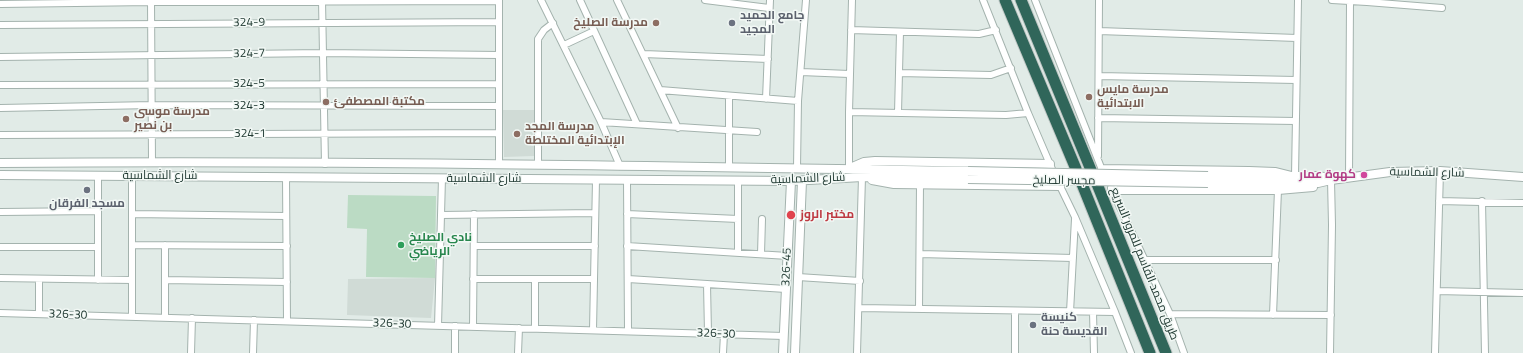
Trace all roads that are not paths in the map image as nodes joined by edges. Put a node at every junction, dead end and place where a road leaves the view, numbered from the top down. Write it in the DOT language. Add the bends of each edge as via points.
graph roads {
  1 [pos="541,0"];
  2 [pos="580,0"];
  3 [pos="617,0"];
  4 [pos="705,0"];
  5 [pos="770,0"];
  6 [pos="806,0"];
  7 [pos="852,0"];
  8 [pos="983,0"];
  9 [pos="1005,0"];
  10 [pos="1021,0"];
  11 [pos="1035,0"];
  12 [pos="1099,0"];
  13 [pos="1298,0"];
  14 [pos="1332,0"];
  15 [pos="151,1"];
  16 [pos="322,1"];
  17 [pos="498,1"];
  18 [pos="1350,1"];
  19 [pos="0,4"];
  20 [pos="770,8"];
  21 [pos="1442,8"];
  22 [pos="323,22"];
  23 [pos="499,22"];
  24 [pos="553,23"];
  25 [pos="151,24"];
  26 [pos="0,25"];
  27 [pos="851,30"];
  28 [pos="996,30"];
  29 [pos="594,31"];
  30 [pos="1099,31"];
  31 [pos="900,32"];
  32 [pos="1297,38"];
  33 [pos="564,45"];
  34 [pos="323,53"];
  35 [pos="644,54"];
  36 [pos="151,55"];
  37 [pos="499,55"];
  38 [pos="0,57"];
  39 [pos="768,59"];
  40 [pos="1011,68"];
  41 [pos="801,72"];
  42 [pos="899,73"];
  43 [pos="849,74"];
  44 [pos="1099,76"];
  45 [pos="1296,80"];
  46 [pos="324,84"];
  47 [pos="499,84"];
  48 [pos="0,85"];
  49 [pos="152,85"];
  50 [pos="660,90"];
  51 [pos="729,96"];
  52 [pos="766,99"];
  53 [pos="798,101"];
  54 [pos="152,105"];
  55 [pos="324,106"];
  56 [pos="499,106"];
  57 [pos="0,108"];
  58 [pos="849,112"];
  59 [pos="898,113"];
  60 [pos="1028,113"];
  61 [pos="1098,118"];
  62 [pos="1296,121"];
  63 [pos="601,122"];
  64 [pos="637,124"];
  65 [pos="678,128"];
  66 [pos="728,130"];
  67 [pos="757,132"];
  68 [pos="499,133"];
  69 [pos="152,134"];
  70 [pos="325,134"];
  71 [pos="0,135"];
  72 [pos="152,162"];
  73 [pos="0,163"];
  74 [pos="240,163"];
  75 [pos="326,164"];
  76 [pos="499,165"];
  77 [pos="538,166"];
  78 [pos="571,166"];
  79 [pos="620,166"];
  80 [pos="728,167"];
  81 [pos="1051,167"];
  82 [pos="1098,167"];
  83 [pos="797,168"];
  84 [pos="849,168"];
  85 [pos="1076,170"];
  86 [pos="1440,171"];
  87 [pos="0,175"];
  88 [pos="968,175"];
  89 [pos="98,176"];
  90 [pos="132,176"];
  91 [pos="1295,176"];
  92 [pos="240,177"];
  93 [pos="286,177"];
  94 [pos="862,177"];
  95 [pos="1349,177"];
  96 [pos="442,178"];
  97 [pos="1523,178"];
  98 [pos="570,179"];
  99 [pos="1208,179"];
  100 [pos="596,180"];
  101 [pos="627,180"];
  102 [pos="738,180"];
  103 [pos="791,181"];
  104 [pos="802,181"];
  105 [pos="1328,181"];
  106 [pos="920,184"];
  107 [pos="1082,184"];
  108 [pos="1097,184"];
  109 [pos="1059,185"];
  110 [pos="1111,187"];
  111 [pos="1278,190"];
  112 [pos="1439,201"];
  113 [pos="1482,202"];
  114 [pos="1523,203"];
  115 [pos="0,212"];
  116 [pos="98,212"];
  117 [pos="595,213"];
  118 [pos="132,214"];
  119 [pos="474,214"];
  120 [pos="627,214"];
  121 [pos="441,215"];
  122 [pos="286,216"];
  123 [pos="1075,217"];
  124 [pos="738,219"];
  125 [pos="762,219"];
  126 [pos="132,245"];
  127 [pos="165,245"];
  128 [pos="287,246"];
  129 [pos="474,246"];
  130 [pos="595,246"];
  131 [pos="627,246"];
  132 [pos="0,247"];
  133 [pos="98,247"];
  134 [pos="738,253"];
  135 [pos="761,254"];
  136 [pos="920,254"];
  137 [pos="788,256"];
  138 [pos="1072,258"];
  139 [pos="1146,260"];
  140 [pos="1276,260"];
  141 [pos="0,278"];
  142 [pos="798,278"];
  143 [pos="39,279"];
  144 [pos="473,279"];
  145 [pos="535,279"];
  146 [pos="594,279"];
  147 [pos="628,279"];
  148 [pos="98,280"];
  149 [pos="132,280"];
  150 [pos="165,280"];
  151 [pos="860,281"];
  152 [pos="287,282"];
  153 [pos="707,284"];
  154 [pos="786,289"];
  155 [pos="1437,291"];
  156 [pos="1484,292"];
  157 [pos="1523,293"];
  158 [pos="859,308"];
  159 [pos="1148,308"];
  160 [pos="919,309"];
  161 [pos="1015,311"];
  162 [pos="1070,312"];
  163 [pos="1093,312"];
  164 [pos="1115,312"];
  165 [pos="0,313"];
  166 [pos="39,314"];
  167 [pos="1170,314"];
  168 [pos="1273,315"];
  169 [pos="1331,315"];
  170 [pos="132,317"];
  171 [pos="165,318"];
  172 [pos="192,318"];
  173 [pos="254,320"];
  174 [pos="287,321"];
  175 [pos="438,326"];
  176 [pos="455,326"];
  177 [pos="473,327"];
  178 [pos="519,328"];
  179 [pos="535,328"];
  180 [pos="593,330"];
  181 [pos="628,331"];
  182 [pos="1140,332"];
  183 [pos="708,334"];
  184 [pos="724,334"];
  185 [pos="784,336"];
  186 [pos="191,353"];
  187 [pos="253,353"];
  188 [pos="455,353"];
  189 [pos="518,353"];
  190 [pos="723,353"];
  191 [pos="784,353"];
  192 [pos="795,353"];
  193 [pos="857,353"];
  194 [pos="1015,353"];
  195 [pos="1094,353"];
  196 [pos="1131,353"];
  197 [pos="1146,353"];
  198 [pos="1150,353"];
  199 [pos="1166,353"];
  200 [pos="1173,353"];
  201 [pos="1184,353"];
  202 [pos="1330,353"];
  203 [pos="1436,353"];
  204 [pos="1485,353"];
  1 -- 24 [label="street"];
  2 -- 29 [label="street"];
  3 -- 35 [label="street"];
  4 -- 20 [label="street"];
  5 -- 20 [label="street"];
  6 -- 41 [label="street"];
  7 -- 27 [label="street"];
  8 -- 28 [label="street"];
  9 -- 85 [label="highway"];
  10 -- 82 [label="highway"];
  11 -- 82 [label="street"];
  12 -- 30 [label="street"];
  13 -- 32 [label="street"];
  14 -- 18 [label="street"];
  15 -- 16 [label="street"];
  15 -- 19 [label="street"];
  15 -- 25 [label="street"];
  16 -- 17 [label="street"];
  16 -- 22 [label="street"];
  17 -- 23 [label="street"];
  18 -- 21 [label="street"];
  18 -- 95 [label="street"];
  20 -- 39 [label="street"];
  22 -- 23 [label="street, 324-9"];
  22 -- 25 [label="street, 324-9"];
  22 -- 34 [label="street"];
  23 -- 37 [label="street"];
  24 -- 33 [label="street"];
  24 -- 77 [label="street" via="538,39"];
  25 -- 26 [label="street, 324-9"];
  25 -- 36 [label="street"];
  27 -- 31 [label="street"];
  27 -- 43 [label="street"];
  28 -- 31 [label="street" via="979,34"];
  28 -- 40 [label="street"];
  29 -- 33 [label="street"];
  29 -- 64 [label="street"];
  30 -- 32 [label="street"];
  30 -- 44 [label="street"];
  31 -- 42 [label="street"];
  32 -- 45 [label="street"];
  33 -- 63 [label="street"];
  34 -- 36 [label="street, 324-7"];
  34 -- 37 [label="street, 324-7"];
  34 -- 46 [label="street"];
  35 -- 39 [label="street"];
  35 -- 50 [label="street"];
  36 -- 38 [label="street, 324-7"];
  36 -- 49 [label="street"];
  37 -- 47 [label="street"];
  39 -- 52 [label="street"];
  40 -- 42 [label="street" via="991,74"];
  40 -- 60 [label="street"];
  41 -- 43 [label="street"];
  41 -- 53 [label="street"];
  42 -- 59 [label="street"];
  43 -- 58 [label="street"];
  44 -- 45 [label="street"];
  44 -- 61 [label="street"];
  45 -- 62 [label="street"];
  46 -- 47 [label="street, 324-5"];
  46 -- 49 [label="street, 324-5"];
  46 -- 55 [label="street"];
  47 -- 56 [label="street"];
  48 -- 49 [label="street, 324-5"];
  49 -- 54 [label="street"];
  50 -- 51 [label="street"];
  50 -- 65 [label="street"];
  51 -- 52 [label="street"];
  51 -- 66 [label="street"];
  52 -- 53 [label="street"];
  53 -- 83 [label="street"];
  54 -- 55 [label="street, 324-3"];
  54 -- 57 [label="street, 324-3"];
  54 -- 69 [label="street"];
  55 -- 56 [label="street, 324-3"];
  55 -- 70 [label="street"];
  56 -- 68 [label="street"];
  58 -- 59 [label="street"];
  58 -- 84 [label="street"];
  59 -- 60 [label="street"];
  60 -- 81 [label="street"];
  61 -- 62 [label="street"];
  61 -- 82 [label="street"];
  62 -- 91 [label="street"];
  63 -- 64 [label="street"];
  63 -- 79 [label="street"];
  64 -- 65 [label="street"];
  65 -- 66 [label="street"];
  66 -- 67 [label="street"];
  66 -- 80 [label="street"];
  68 -- 70 [label="street, 324-1"];
  68 -- 76 [label="street"];
  69 -- 70 [label="street, 324-1"];
  69 -- 71 [label="street, 324-1"];
  69 -- 72 [label="street"];
  70 -- 75 [label="street"];
  72 -- 73 [label="street, شارع الشماسية"];
  72 -- 74 [label="street, شارع الشماسية"];
  74 -- 75 [label="street, شارع الشماسية"];
  74 -- 92 [label="street"];
  75 -- 76 [label="street, شارع الشماسية"];
  76 -- 77 [label="street, شارع الشماسية"];
  77 -- 78 [label="street, شارع الشماسية"];
  78 -- 79 [label="street, شارع الشماسية"];
  78 -- 98 [label="street"];
  79 -- 80 [label="street, شارع الشماسية"];
  80 -- 83 [label="street, شارع الشماسية"];
  81 -- 84 [label="street" via="869,161"];
  82 -- 91 [label="street" via="1274,171"];
  83 -- 84 [label="street, شارع الشماسية"];
  84 -- 88 [label="street, شارع الشماسية"];
  86 -- 95 [label="street, شارع الشماسية" via="1390,172"];
  86 -- 97 [label="street, شارع الشماسية"];
  86 -- 112 [label="street"];
  87 -- 89 [label="street, شارع الشماسية"];
  88 -- 94 [label="street, شارع الشماسية"];
  88 -- 99 [label="street, مجسر الصليخ, bridge"];
  89 -- 90 [label="street, شارع الشماسية"];
  89 -- 116 [label="street"];
  90 -- 92 [label="street, شارع الشماسية"];
  90 -- 118 [label="street"];
  91 -- 99 [label="street, شارع الشماسية"];
  91 -- 105 [label="street, شارع الشماسية" via="1324,176"];
  92 -- 93 [label="street, شارع الشماسية"];
  93 -- 96 [label="street, شارع الشماسية"];
  93 -- 122 [label="street"];
  94 -- 104 [label="street, شارع الشماسية"];
  94 -- 106 [label="street" via="886,183"];
  94 -- 151 [label="street"];
  95 -- 105 [label="street, شارع الشماسية"];
  96 -- 98 [label="street, شارع الشماسية"];
  96 -- 121 [label="street"];
  98 -- 100 [label="street, شارع الشماسية"];
  99 -- 105 [label="street, شارع الشماسية"];
  100 -- 101 [label="street, شارع الشماسية"];
  100 -- 117 [label="street"];
  101 -- 102 [label="street, شارع الشماسية"];
  101 -- 120 [label="street"];
  102 -- 103 [label="street, شارع الشماسية"];
  102 -- 124 [label="street"];
  103 -- 104 [label="street, شارع الشماسية"];
  103 -- 137 [label="street, 326-45"];
  104 -- 142 [label="street, 326-45"];
  105 -- 111 [label="street" via="1310,188"];
  105 -- 169 [label="street" via="1332,225"];
  106 -- 109 [label="street"];
  106 -- 136 [label="street"];
  107 -- 182 [label="highway"];
  108 -- 159 [label="highway, طريق محمد القاسم للمرور السريع"];
  109 -- 123 [label="street"];
  110 -- 111 [label="street"];
  110 -- 139 [label="street"];
  111 -- 140 [label="street"];
  112 -- 113 [label="street"];
  112 -- 155 [label="street"];
  113 -- 114 [label="street"];
  113 -- 156 [label="street"];
  115 -- 116 [label="street"];
  116 -- 133 [label="street"];
  117 -- 119 [label="street"];
  117 -- 130 [label="street"];
  118 -- 122 [label="street"];
  118 -- 126 [label="street"];
  119 -- 121 [label="street"];
  119 -- 129 [label="street"];
  120 -- 124 [label="street"];
  120 -- 131 [label="street"];
  121 -- 175 [label="street"];
  122 -- 128 [label="street"];
  123 -- 138 [label="street"];
  123 -- 164 [label="street"];
  124 -- 134 [label="street"];
  125 -- 135 [label="street"];
  126 -- 127 [label="street"];
  126 -- 149 [label="street"];
  127 -- 128 [label="street"];
  127 -- 150 [label="street"];
  128 -- 152 [label="street"];
  129 -- 130 [label="street"];
  129 -- 144 [label="street"];
  130 -- 146 [label="street"];
  131 -- 134 [label="street"];
  131 -- 147 [label="street"];
  132 -- 133 [label="street"];
  133 -- 148 [label="street"];
  134 -- 135 [label="street"];
  135 -- 137 [label="street"];
  136 -- 138 [label="street"];
  136 -- 160 [label="street"];
  137 -- 154 [label="street, 326-45"];
  138 -- 162 [label="street"];
  139 -- 140 [label="street"];
  139 -- 167 [label="street"];
  140 -- 168 [label="street"];
  141 -- 143 [label="street"];
  142 -- 151 [label="street"];
  142 -- 192 [label="street, 326-45"];
  143 -- 148 [label="street"];
  143 -- 166 [label="street"];
  144 -- 145 [label="street"];
  144 -- 177 [label="street"];
  145 -- 146 [label="street"];
  145 -- 179 [label="street"];
  146 -- 180 [label="street"];
  147 -- 153 [label="street"];
  147 -- 181 [label="street"];
  148 -- 149 [label="street"];
  149 -- 170 [label="street"];
  150 -- 152 [label="street"];
  150 -- 171 [label="street"];
  151 -- 158 [label="street"];
  152 -- 174 [label="street"];
  153 -- 154 [label="street"];
  153 -- 183 [label="street"];
  154 -- 185 [label="street, 326-45"];
  155 -- 156 [label="street"];
  155 -- 203 [label="street"];
  156 -- 157 [label="street"];
  156 -- 204 [label="street"];
  158 -- 160 [label="street"];
  158 -- 193 [label="street"];
  159 -- 199 [label="highway, طريق محمد القاسم للمرور السريع"];
  159 -- 200 [label="highway"];
  160 -- 161 [label="street"];
  161 -- 162 [label="street"];
  161 -- 194 [label="street"];
  162 -- 163 [label="street"];
  163 -- 164 [label="street"];
  163 -- 195 [label="street"];
  164 -- 196 [label="street"];
  165 -- 166 [label="street, 326-30"];
  166 -- 170 [label="street, 326-30"];
  167 -- 168 [label="street"];
  167 -- 201 [label="street"];
  168 -- 169 [label="street"];
  169 -- 202 [label="street"];
  170 -- 171 [label="street, 326-30"];
  171 -- 172 [label="street, 326-30"];
  172 -- 173 [label="street, 326-30"];
  172 -- 186 [label="street"];
  173 -- 174 [label="street, 326-30"];
  173 -- 187 [label="street"];
  174 -- 175 [label="street, 326-30"];
  175 -- 176 [label="street, 326-30"];
  176 -- 177 [label="street, 326-30"];
  176 -- 188 [label="street"];
  177 -- 178 [label="street, 326-30"];
  178 -- 179 [label="street, 326-30"];
  178 -- 189 [label="street"];
  179 -- 180 [label="street, 326-30"];
  180 -- 181 [label="street, 326-30"];
  181 -- 183 [label="street, 326-30"];
  182 -- 197 [label="highway"];
  182 -- 198 [label="highway"];
  183 -- 184 [label="street, 326-30"];
  184 -- 185 [label="street, 326-30"];
  184 -- 190 [label="street"];
  185 -- 191 [label="street, 326-45"];
}
